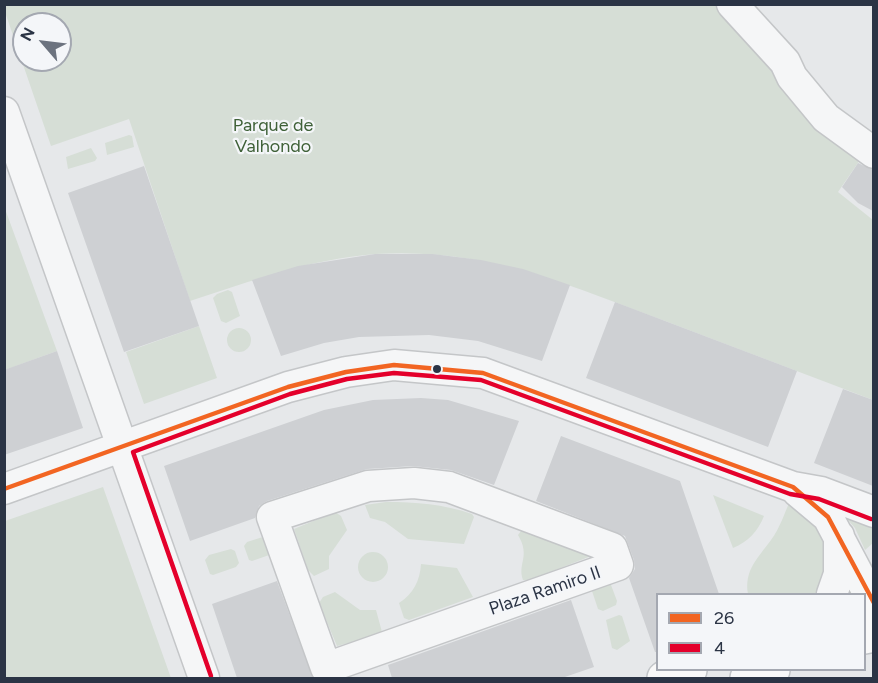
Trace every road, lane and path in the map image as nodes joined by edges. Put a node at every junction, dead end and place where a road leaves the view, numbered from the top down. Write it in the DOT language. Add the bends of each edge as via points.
graph roads {
  1 [pos="732,4"];
  2 [pos="4,112"];
  3 [pos="873,153"];
  4 [pos="123,448"];
  5 [pos="793,487"];
  6 [pos="4,489"];
  7 [pos="873,512"];
  8 [pos="274,523"];
  9 [pos="838,533"];
  10 [pos="870,586"];
  11 [pos="832,593"];
  12 [pos="866,601"];
  13 [pos="684,671"];
  14 [pos="767,671"];
  15 [pos="204,678"];
  16 [pos="664,678"];
  17 [pos="747,678"];
  1 -- 3 [label="street" via="784,62 826,118"];
  2 -- 4 [label="street"];
  4 -- 5 [label="street" via="288,387 394,365 483,373"];
  4 -- 6 [label="street"];
  4 -- 15 [label="street"];
  5 -- 7 [label="street" via="821,492"];
  5 -- 9 [label="street" via="828,517"];
  8 -- 8 [label="street, Plaza Ramiro II" via="272,517 368,486 414,483 449,487 612,548 618,565 326,668"];
  9 -- 10 [label="street"];
  9 -- 11 [label="street" via="839,574"];
  10 -- 12 [label="main road"];
  13 -- 16 [label="main road"];
  14 -- 17 [label="main road"];
}
